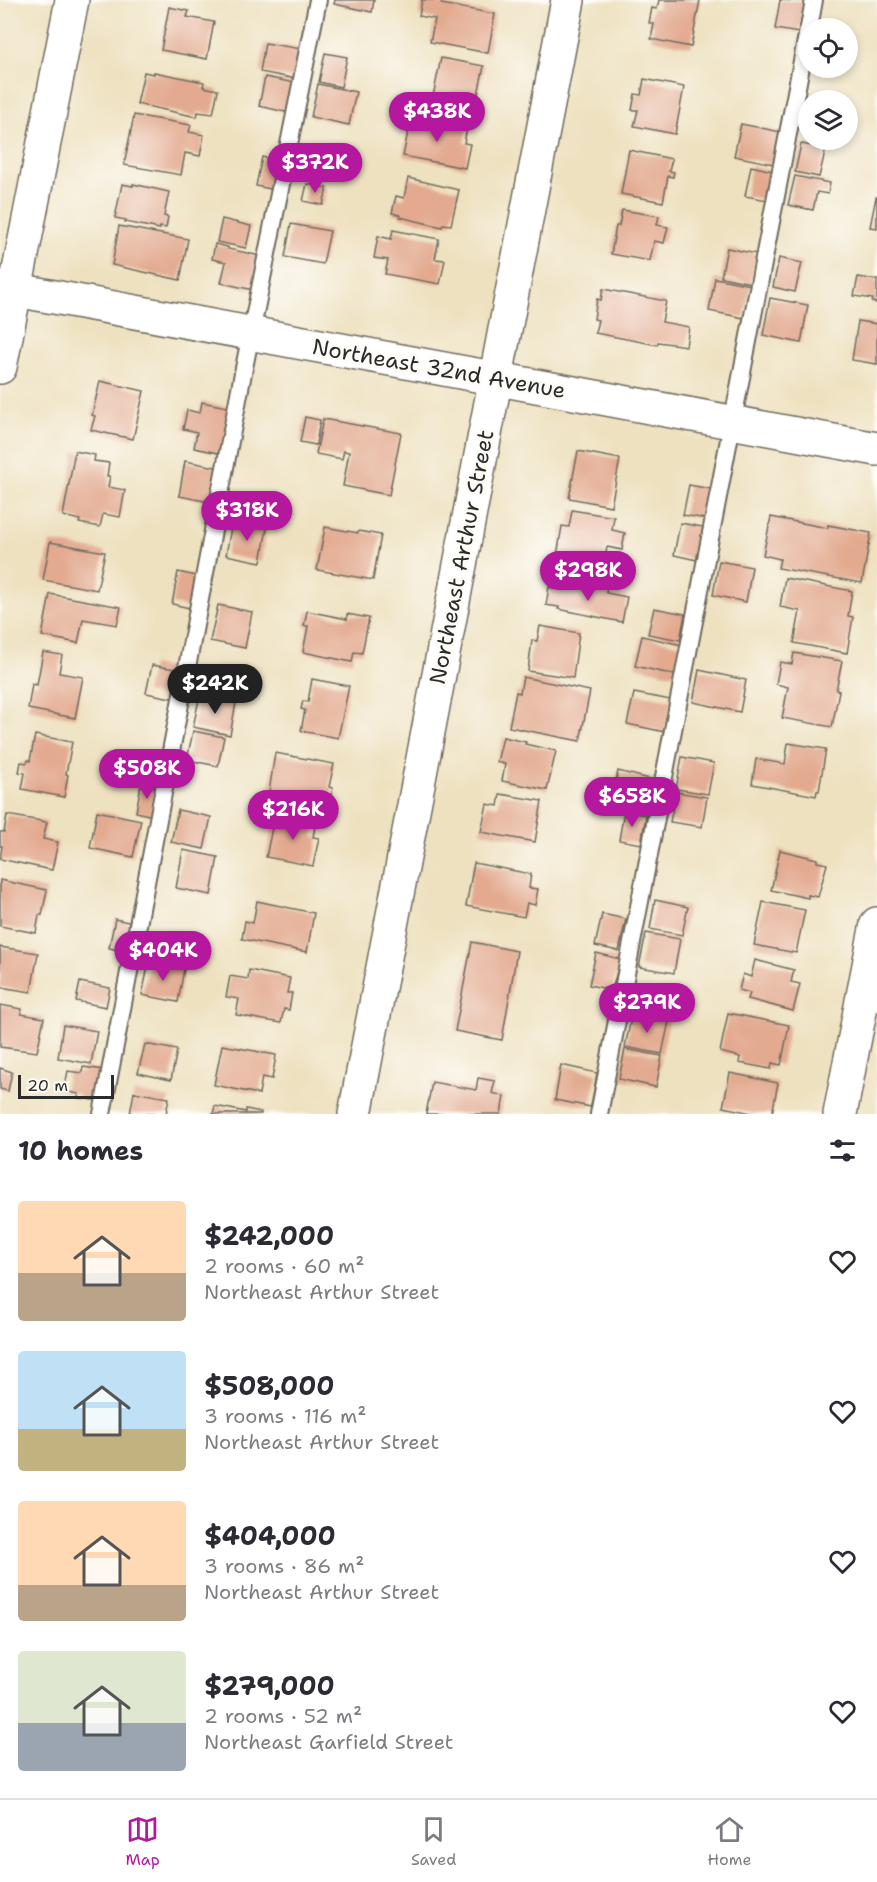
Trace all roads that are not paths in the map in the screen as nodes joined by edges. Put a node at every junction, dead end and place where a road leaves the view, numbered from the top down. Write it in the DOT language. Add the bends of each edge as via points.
graph roads {
  1 [pos="72,0"];
  2 [pos="318,0"];
  3 [pos="568,0"];
  4 [pos="814,0"];
  5 [pos="811,18"];
  6 [pos="799,78"];
  7 [pos="8,289"];
  8 [pos="251,334"];
  9 [pos="0,367"];
  10 [pos="496,378"];
  11 [pos="732,422"];
  12 [pos="877,449"];
  13 [pos="877,924"];
  14 [pos="102,1114"];
  15 [pos="355,1114"];
  16 [pos="599,1114"];
  17 [pos="840,1114"];
  1 -- 7 [label="street"];
  2 -- 8 [label="lane"];
  3 -- 10 [label="street, Northeast Arthur Street"];
  4 -- 5 [label="lane"];
  6 -- 11 [label="lane"];
  7 -- 8 [label="street, Northeast 32nd Avenue"];
  7 -- 9 [label="street"];
  8 -- 10 [label="street, Northeast 32nd Avenue"];
  8 -- 14 [label="lane"];
  10 -- 11 [label="street, Northeast 32nd Avenue"];
  10 -- 15 [label="street, Northeast Arthur Street"];
  11 -- 12 [label="street, Northeast 32nd Avenue"];
  11 -- 16 [label="lane"];
  13 -- 17 [label="street"];
}
